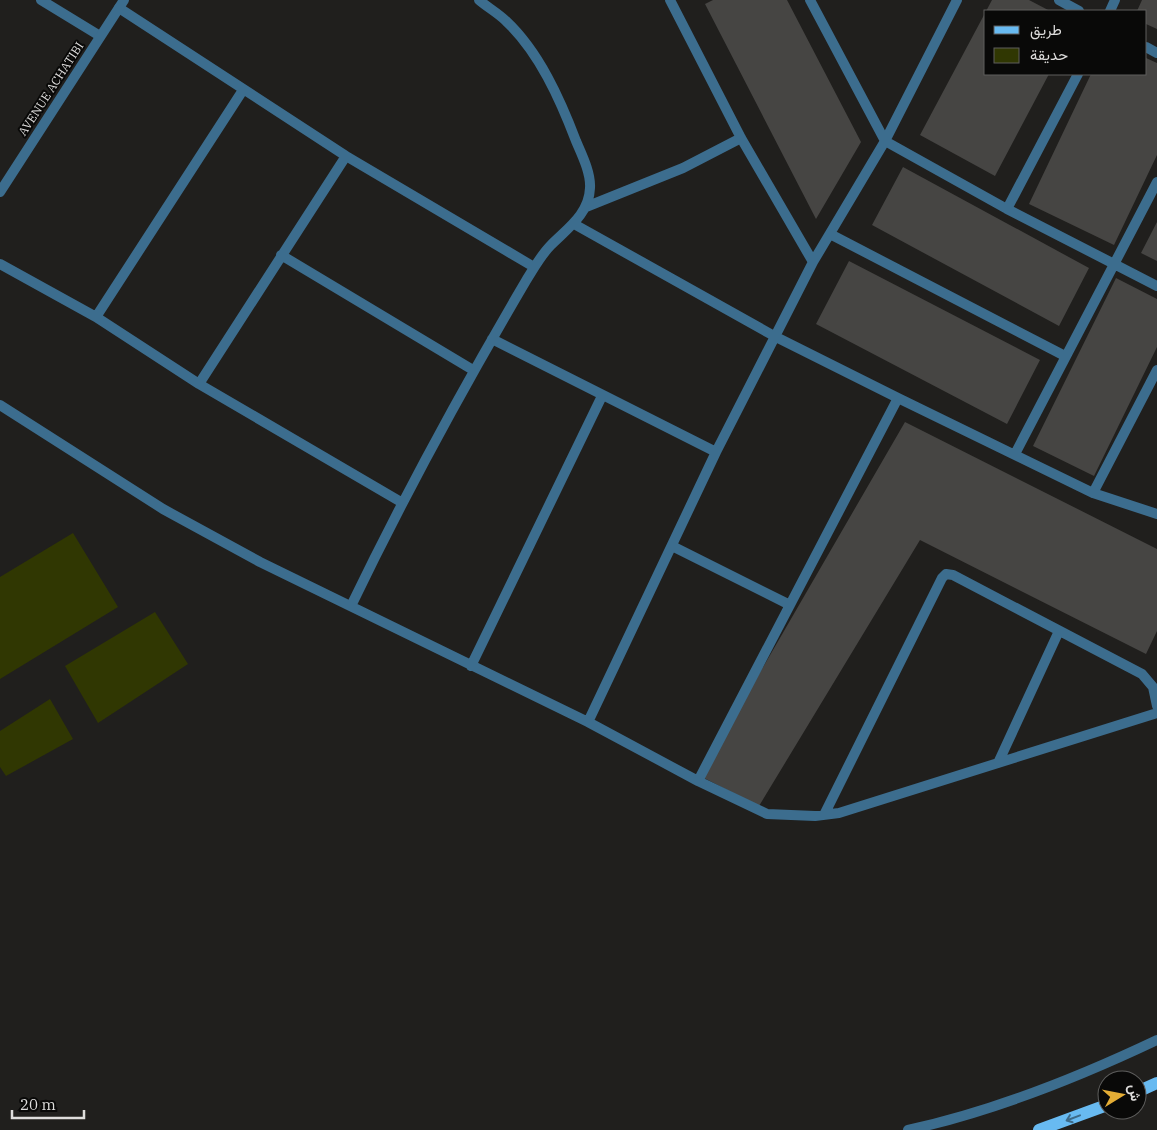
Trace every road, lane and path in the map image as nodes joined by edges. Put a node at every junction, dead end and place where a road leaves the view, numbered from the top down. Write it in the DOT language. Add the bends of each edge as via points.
graph roads {
  1 [pos="41,0"];
  2 [pos="479,0"];
  3 [pos="671,0"];
  4 [pos="811,0"];
  5 [pos="957,0"];
  6 [pos="1059,0"];
  7 [pos="121,4"];
  8 [pos="1077,10"];
  9 [pos="100,36"];
  10 [pos="1077,75"];
  11 [pos="243,90"];
  12 [pos="741,138"];
  13 [pos="885,141"];
  14 [pos="346,156"];
  15 [pos="1157,182"];
  16 [pos="0,192"];
  17 [pos="586,207"];
  18 [pos="1007,209"];
  19 [pos="574,224"];
  20 [pos="830,234"];
  21 [pos="281,255"];
  22 [pos="813,262"];
  23 [pos="1114,263"];
  24 [pos="0,264"];
  25 [pos="534,267"];
  26 [pos="1157,286"];
  27 [pos="96,317"];
  28 [pos="776,337"];
  29 [pos="492,339"];
  30 [pos="1066,356"];
  31 [pos="473,370"];
  32 [pos="1157,370"];
  33 [pos="199,384"];
  34 [pos="602,396"];
  35 [pos="898,398"];
  36 [pos="0,405"];
  37 [pos="716,452"];
  38 [pos="1015,454"];
  39 [pos="1093,493"];
  40 [pos="401,502"];
  41 [pos="1157,514"];
  42 [pos="672,546"];
  43 [pos="790,604"];
  44 [pos="351,606"];
  45 [pos="1060,631"];
  46 [pos="471,666"];
  47 [pos="1155,683"];
  48 [pos="1157,706"];
  49 [pos="1157,713"];
  50 [pos="588,722"];
  51 [pos="998,763"];
  52 [pos="698,781"];
  53 [pos="824,815"];
  54 [pos="1157,1040"];
  55 [pos="1097,1109"];
  56 [pos="908,1130"];
  57 [pos="1039,1130"];
  1 -- 9 [label="street"];
  2 -- 17 [label="street" via="506,21 549,81 566,114 584,162 590,187"];
  3 -- 12 [label="street"];
  4 -- 13 [label="street"];
  5 -- 13 [label="street"];
  6 -- 8 [label="street"];
  7 -- 9 [label="street, AVENUE ACHATIBI"];
  7 -- 11 [label="street"];
  9 -- 16 [label="street, AVENUE ACHATIBI"];
  10 -- 18 [label="street"];
  11 -- 14 [label="street"];
  11 -- 27 [label="street"];
  12 -- 17 [label="street" via="683,168"];
  12 -- 22 [label="street"];
  13 -- 18 [label="street"];
  13 -- 20 [label="street"];
  14 -- 21 [label="street"];
  14 -- 25 [label="street"];
  15 -- 23 [label="street"];
  17 -- 19 [label="street"];
  18 -- 23 [label="street"];
  19 -- 25 [label="street"];
  19 -- 28 [label="street"];
  20 -- 22 [label="street"];
  20 -- 30 [label="street"];
  21 -- 31 [label="street"];
  21 -- 33 [label="street"];
  22 -- 28 [label="street"];
  23 -- 26 [label="street"];
  23 -- 30 [label="street"];
  24 -- 27 [label="street"];
  25 -- 29 [label="street"];
  27 -- 33 [label="street"];
  28 -- 35 [label="street"];
  28 -- 37 [label="street"];
  29 -- 31 [label="street"];
  29 -- 34 [label="street"];
  30 -- 38 [label="street"];
  31 -- 40 [label="street"];
  32 -- 39 [label="street"];
  33 -- 40 [label="street"];
  34 -- 37 [label="street"];
  34 -- 46 [label="street"];
  35 -- 38 [label="street"];
  35 -- 43 [label="street"];
  36 -- 44 [label="street" via="163,509 260,562"];
  37 -- 42 [label="street"];
  38 -- 39 [label="street"];
  39 -- 41 [label="street"];
  40 -- 44 [label="street"];
  42 -- 43 [label="street"];
  42 -- 50 [label="street"];
  43 -- 52 [label="street"];
  44 -- 46 [label="street"];
  45 -- 47 [label="street"];
  45 -- 51 [label="street"];
  45 -- 53 [label="street" via="946,574"];
  46 -- 50 [label="street"];
  47 -- 48 [label="street"];
  49 -- 51 [label="street"];
  50 -- 52 [label="street"];
  51 -- 53 [label="street"];
  52 -- 53 [label="street" via="767,814"];
  54 -- 56 [label="street" via="1000,1107"];
  55 -- 57 [label="main road, one-way"];
}
